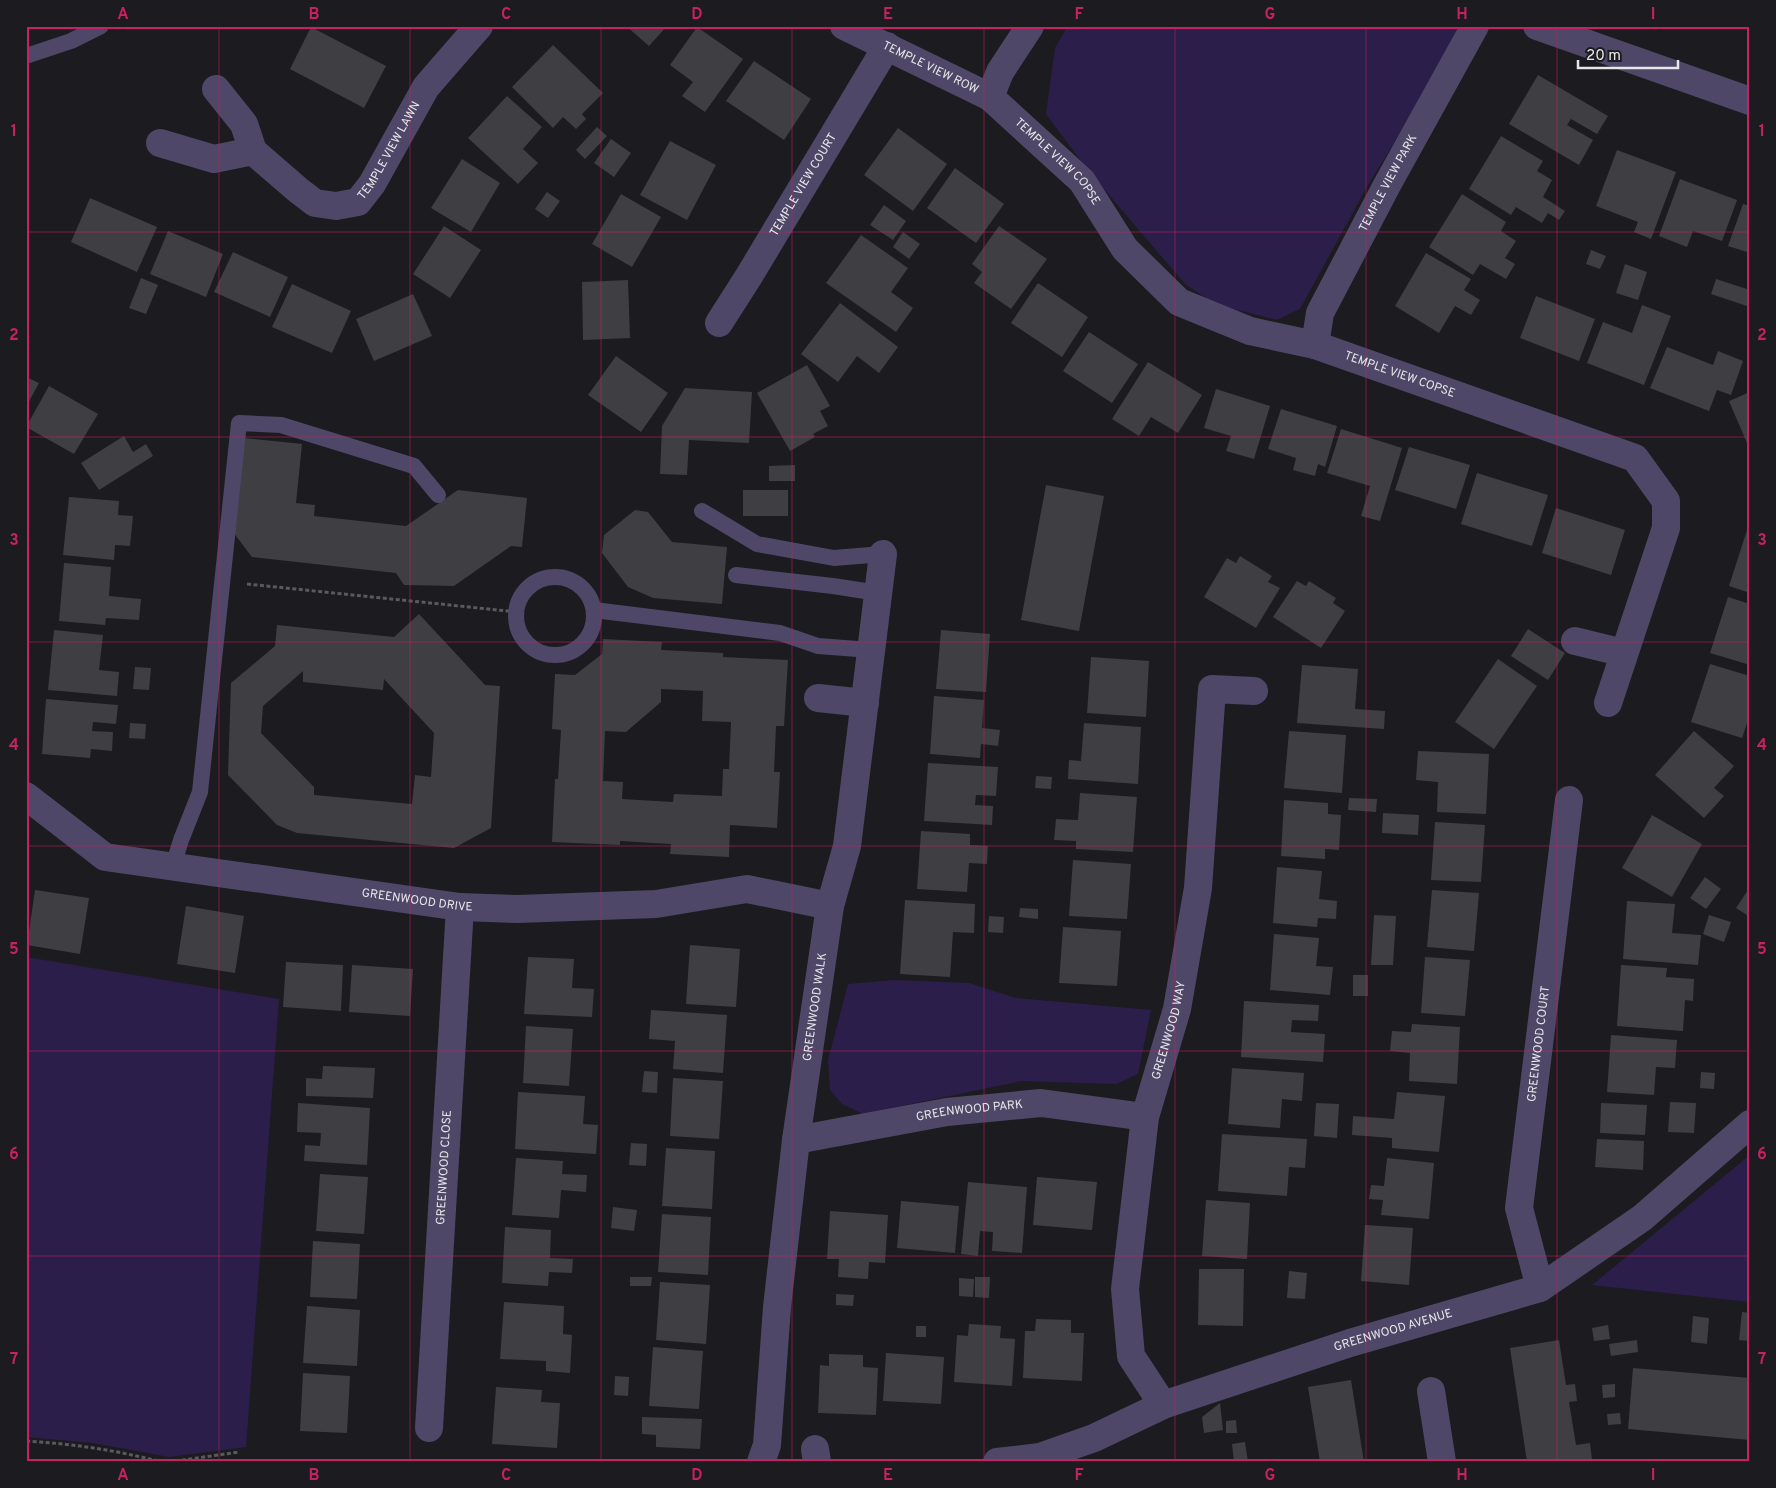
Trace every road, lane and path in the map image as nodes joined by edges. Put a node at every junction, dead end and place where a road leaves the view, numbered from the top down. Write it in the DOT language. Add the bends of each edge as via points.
graph roads {
  1 [pos="101,26"];
  2 [pos="479,26"];
  3 [pos="844,26"];
  4 [pos="1030,26"];
  5 [pos="1475,26"];
  6 [pos="1537,26"];
  7 [pos="887,46"];
  8 [pos="26,56"];
  9 [pos="216,89"];
  10 [pos="990,97"];
  11 [pos="1750,101"];
  12 [pos="160,143"];
  13 [pos="253,152"];
  14 [pos="719,322"];
  15 [pos="1315,345"];
  16 [pos="438,495"];
  17 [pos="702,511"];
  18 [pos="883,554"];
  19 [pos="736,575"];
  20 [pos="222,581"];
  21 [pos="878,593"];
  22 [pos="594,610"];
  23 [pos="517,612"];
  24 [pos="1575,642"];
  25 [pos="871,650"];
  26 [pos="1624,653"];
  27 [pos="1254,691"];
  28 [pos="818,698"];
  29 [pos="865,703"];
  30 [pos="1608,703"];
  31 [pos="26,796"];
  32 [pos="1569,800"];
  33 [pos="173,866"];
  34 [pos="830,906"];
  35 [pos="460,907"];
  36 [pos="1145,1116"];
  37 [pos="1750,1124"];
  38 [pos="796,1140"];
  39 [pos="1540,1288"];
  40 [pos="1431,1391"];
  41 [pos="1163,1405"];
  42 [pos="429,1428"];
  43 [pos="26,1441"];
  44 [pos="239,1452"];
  45 [pos="162,1462"];
  46 [pos="168,1462"];
  47 [pos="761,1462"];
  48 [pos="996,1462"];
  49 [pos="1442,1462"];
  1 -- 8 [label="lane" via="71,41"];
  2 -- 13 [label="street, TEMPLE VIEW LAWN" via="426,87 372,184 358,202 336,206 315,203"];
  3 -- 7 [label="street, TEMPLE VIEW ROW"];
  4 -- 10 [label="street" via="1000,72"];
  5 -- 15 [label="street, TEMPLE VIEW PARK" via="1320,313"];
  6 -- 11 [label="street"];
  7 -- 10 [label="street, TEMPLE VIEW ROW"];
  7 -- 14 [label="street, TEMPLE VIEW COURT"];
  9 -- 13 [label="street" via="244,124"];
  10 -- 15 [label="street, TEMPLE VIEW COPSE" via="1082,181 1124,250 1179,302 1250,331"];
  12 -- 13 [label="street" via="214,159"];
  15 -- 26 [label="street, TEMPLE VIEW COPSE" via="1634,458 1666,501 1666,528"];
  16 -- 20 [label="lane" via="414,466 281,425 239,423"];
  17 -- 18 [label="lane" via="756,544 834,558"];
  18 -- 21 [label="street, GREENWOOD WALK"];
  19 -- 21 [label="lane"];
  20 -- 23 [label="path"];
  20 -- 33 [label="lane" via="200,792"];
  21 -- 25 [label="street, GREENWOOD WALK"];
  22 -- 23 [label="lane" via="582,587 558,577 545,578 533,584 524,593"];
  22 -- 23 [label="lane" via="590,634 572,652 560,655 547,654 526,642 519,631"];
  22 -- 25 [label="lane" via="780,633 818,646"];
  24 -- 26 [label="street"];
  25 -- 29 [label="street, GREENWOOD WALK"];
  26 -- 30 [label="street, TEMPLE VIEW COPSE"];
  27 -- 36 [label="street, GREENWOOD WAY" via="1212,688 1198,888 1177,1009"];
  28 -- 29 [label="street"];
  29 -- 34 [label="street, GREENWOOD WALK" via="847,846"];
  31 -- 33 [label="street, GREENWOOD DRIVE" via="105,857"];
  32 -- 39 [label="street, GREENWOOD COURT" via="1519,1208"];
  33 -- 35 [label="street, GREENWOOD DRIVE"];
  34 -- 35 [label="street, GREENWOOD DRIVE" via="747,889 656,904 518,910"];
  34 -- 38 [label="street, GREENWOOD WALK"];
  35 -- 42 [label="street, GREENWOOD CLOSE"];
  36 -- 38 [label="street, GREENWOOD PARK" via="1042,1103 947,1112"];
  36 -- 41 [label="street, GREENWOOD WAY" via="1124,1289 1131,1356"];
  37 -- 39 [label="street, GREENWOOD AVENUE" via="1642,1218"];
  38 -- 47 [label="street, GREENWOOD WALK" via="777,1307 767,1445"];
  39 -- 41 [label="street, GREENWOOD AVENUE" via="1350,1343"];
  40 -- 49 [label="street"];
  41 -- 48 [label="street, GREENWOOD AVENUE" via="1094,1438 1040,1456"];
  43 -- 45 [label="path" via="123,1452"];
  44 -- 46 [label="path"];
}
